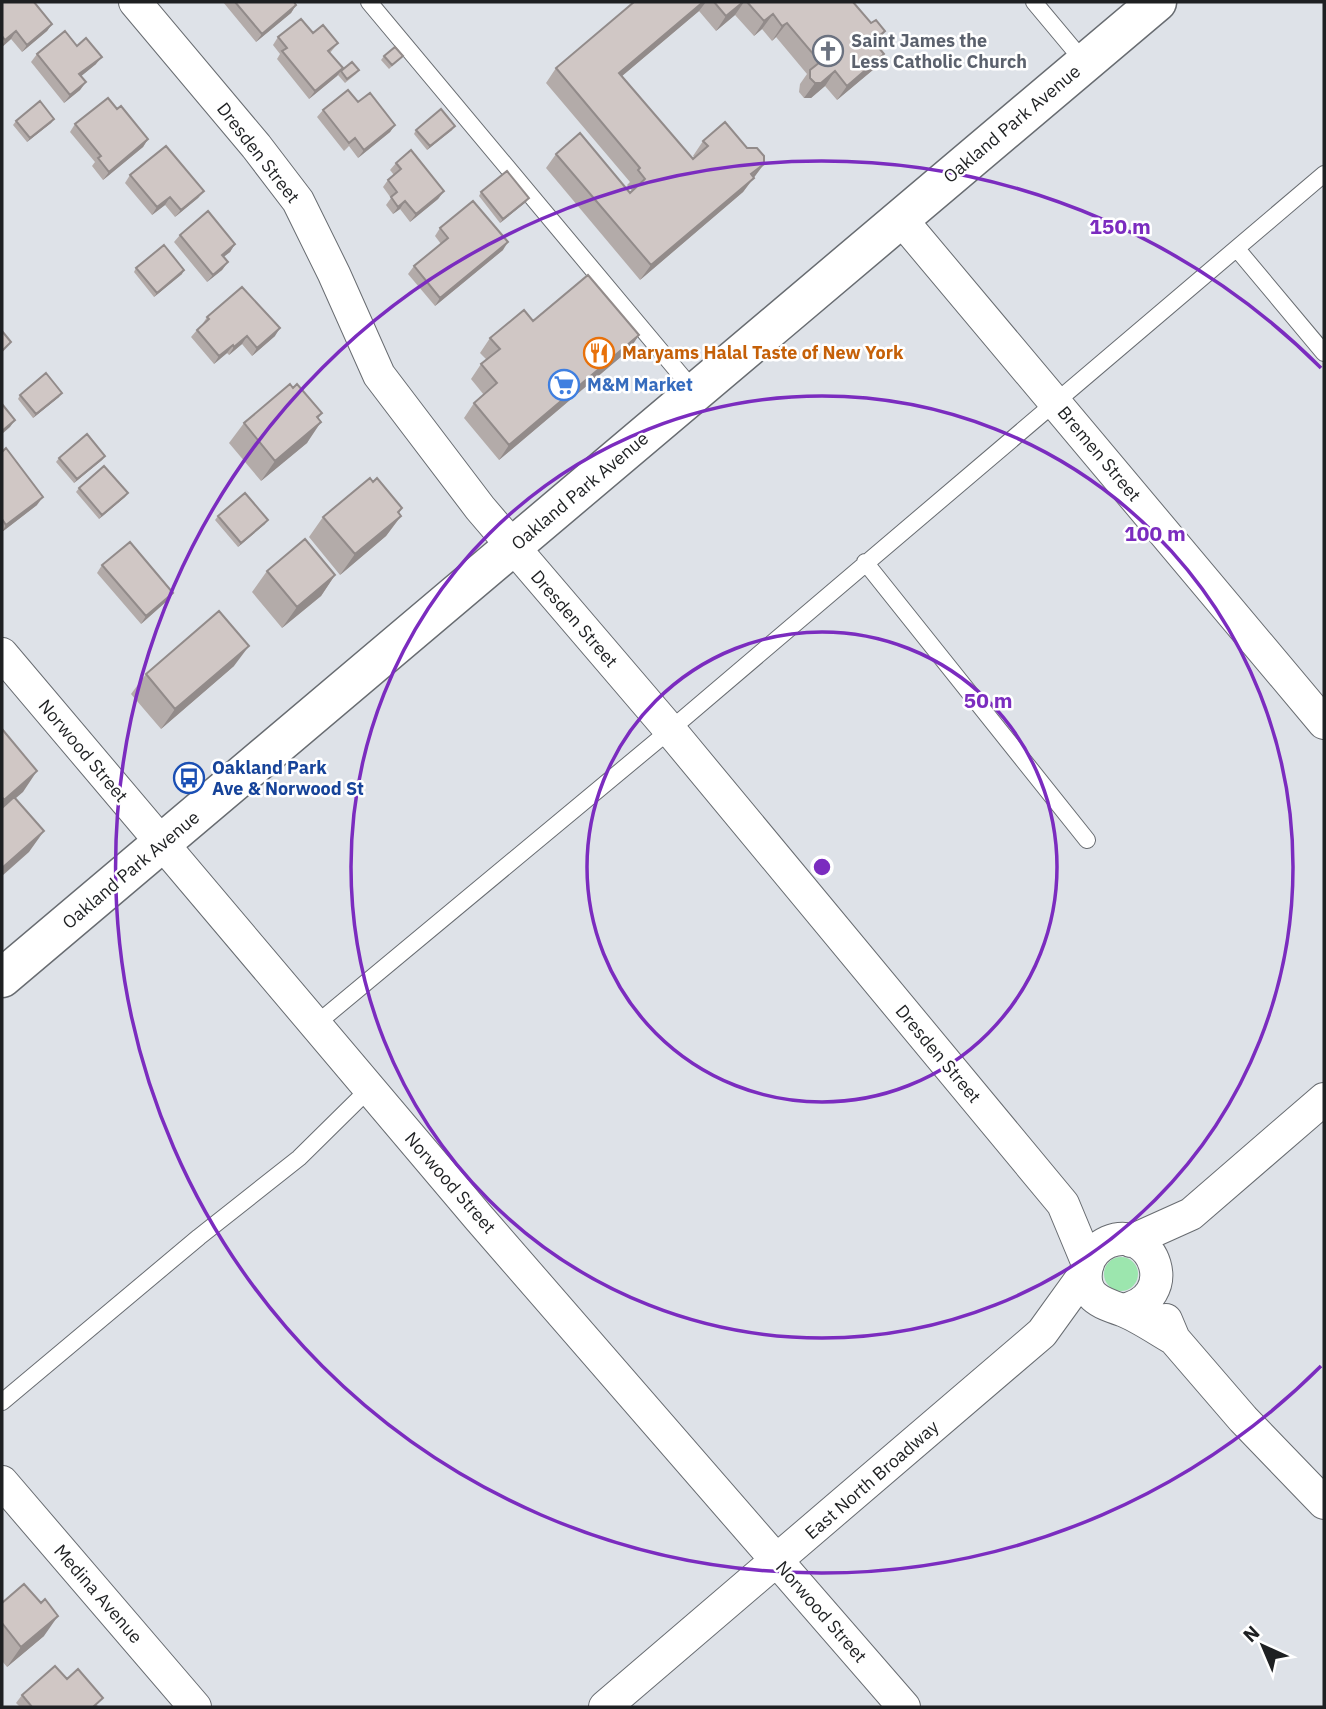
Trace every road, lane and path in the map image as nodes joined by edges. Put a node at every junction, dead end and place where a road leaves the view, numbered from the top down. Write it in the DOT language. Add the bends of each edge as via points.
graph roads {
  1 [pos="135,2"];
  2 [pos="369,2"];
  3 [pos="1034,2"];
  4 [pos="1157,2"];
  5 [pos="1085,63"];
  6 [pos="1324,174"];
  7 [pos="900,218"];
  8 [pos="1237,248"];
  9 [pos="1324,354"];
  10 [pos="695,393"];
  11 [pos="1057,403"];
  12 [pos="513,547"];
  13 [pos="865,562"];
  14 [pos="5,663"];
  15 [pos="1324,723"];
  16 [pos="670,730"];
  17 [pos="1087,840"];
  18 [pos="161,845"];
  19 [pos="2,978"];
  20 [pos="315,1025"];
  21 [pos="369,1089"];
  22 [pos="1324,1101"];
  23 [pos="1063,1203"];
  24 [pos="1191,1214"];
  25 [pos="1126,1240"];
  26 [pos="1087,1268"];
  27 [pos="1155,1284"];
  28 [pos="1113,1308"];
  29 [pos="1042,1333"];
  30 [pos="1174,1339"];
  31 [pos="2,1402"];
  32 [pos="2,1482"];
  33 [pos="1324,1503"];
  34 [pos="777,1561"];
  35 [pos="195,1707"];
  36 [pos="605,1707"];
  37 [pos="904,1707"];
  1 -- 12 [label="street, Dresden Street" via="298,201 379,375"];
  2 -- 10 [label="lane"];
  3 -- 5 [label="lane"];
  4 -- 5 [label="main road, Oakland Park Avenue"];
  5 -- 7 [label="main road, Oakland Park Avenue"];
  6 -- 8 [label="lane"];
  7 -- 10 [label="main road, Oakland Park Avenue"];
  7 -- 11 [label="street, Bremen Street"];
  8 -- 9 [label="lane"];
  8 -- 11 [label="lane"];
  10 -- 12 [label="main road, Oakland Park Avenue"];
  11 -- 13 [label="lane"];
  11 -- 15 [label="street, Bremen Street"];
  12 -- 16 [label="street, Dresden Street"];
  12 -- 18 [label="main road, Oakland Park Avenue"];
  13 -- 16 [label="lane"];
  13 -- 17 [label="lane"];
  14 -- 18 [label="street, Norwood Street"];
  16 -- 20 [label="lane"];
  16 -- 23 [label="street, Dresden Street"];
  18 -- 19 [label="main road, Oakland Park Avenue"];
  18 -- 20 [label="street, Norwood Street"];
  20 -- 21 [label="street, Norwood Street"];
  21 -- 31 [label="lane" via="299,1158"];
  21 -- 34 [label="street, Norwood Street"];
  22 -- 24 [label="street"];
  23 -- 25 [label="street, Dresden Street"];
  23 -- 26 [label="street, Dresden Street"];
  24 -- 25 [label="street"];
  24 -- 27 [label="street"];
  25 -- 26 [label="street" via="1101,1245"];
  25 -- 27 [label="street" via="1140,1245 1153,1258"];
  26 -- 28 [label="street" via="1088,1288 1098,1301"];
  26 -- 29 [label="street, East North Broadway"];
  27 -- 28 [label="street" via="1138,1306"];
  27 -- 30 [label="street"];
  28 -- 29 [label="street, East North Broadway"];
  28 -- 30 [label="street"];
  29 -- 34 [label="street, East North Broadway"];
  30 -- 33 [label="street"];
  32 -- 35 [label="street, Medina Avenue"];
  34 -- 36 [label="street, East North Broadway"];
  34 -- 37 [label="street, Norwood Street"];
}
